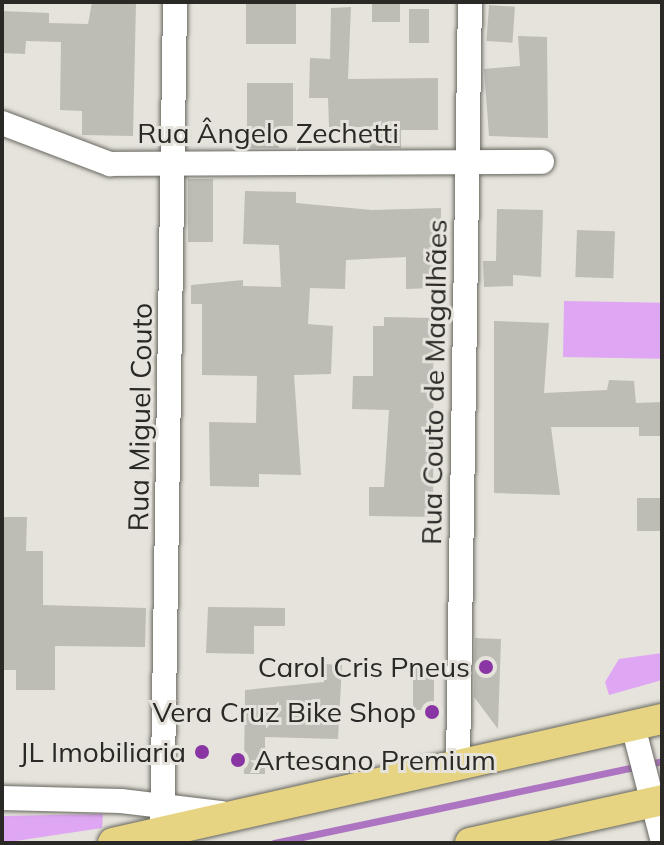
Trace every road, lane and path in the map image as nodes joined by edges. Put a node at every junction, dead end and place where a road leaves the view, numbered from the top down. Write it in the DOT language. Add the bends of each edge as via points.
graph roads {
  1 [pos="175,2"];
  2 [pos="470,2"];
  3 [pos="2,123"];
  4 [pos="468,162"];
  5 [pos="542,162"];
  6 [pos="173,163"];
  7 [pos="644,731"];
  8 [pos="458,762"];
  9 [pos="2,798"];
  10 [pos="655,799"];
  11 [pos="163,819"];
  12 [pos="662,838"];
  13 [pos="113,843"];
  14 [pos="470,843"];
  1 -- 6 [label="street, Rua Miguel Couto"];
  2 -- 4 [label="street, Rua Couto de Magalhães"];
  3 -- 6 [label="street, Rua Ângelo Zechetti" via="84,159"];
  4 -- 5 [label="street, Rua Ângelo Zechetti"];
  4 -- 6 [label="street, Rua Ângelo Zechetti"];
  4 -- 8 [label="street, Rua Couto de Magalhães"];
  6 -- 11 [label="street, Rua Miguel Couto"];
  7 -- 8 [label="main road"];
  7 -- 10 [label="street"];
  8 -- 11 [label="main road" via="222,813"];
  9 -- 11 [label="street"];
  10 -- 12 [label="street"];
  10 -- 14 [label="main road"];
  11 -- 13 [label="main road"];
}
